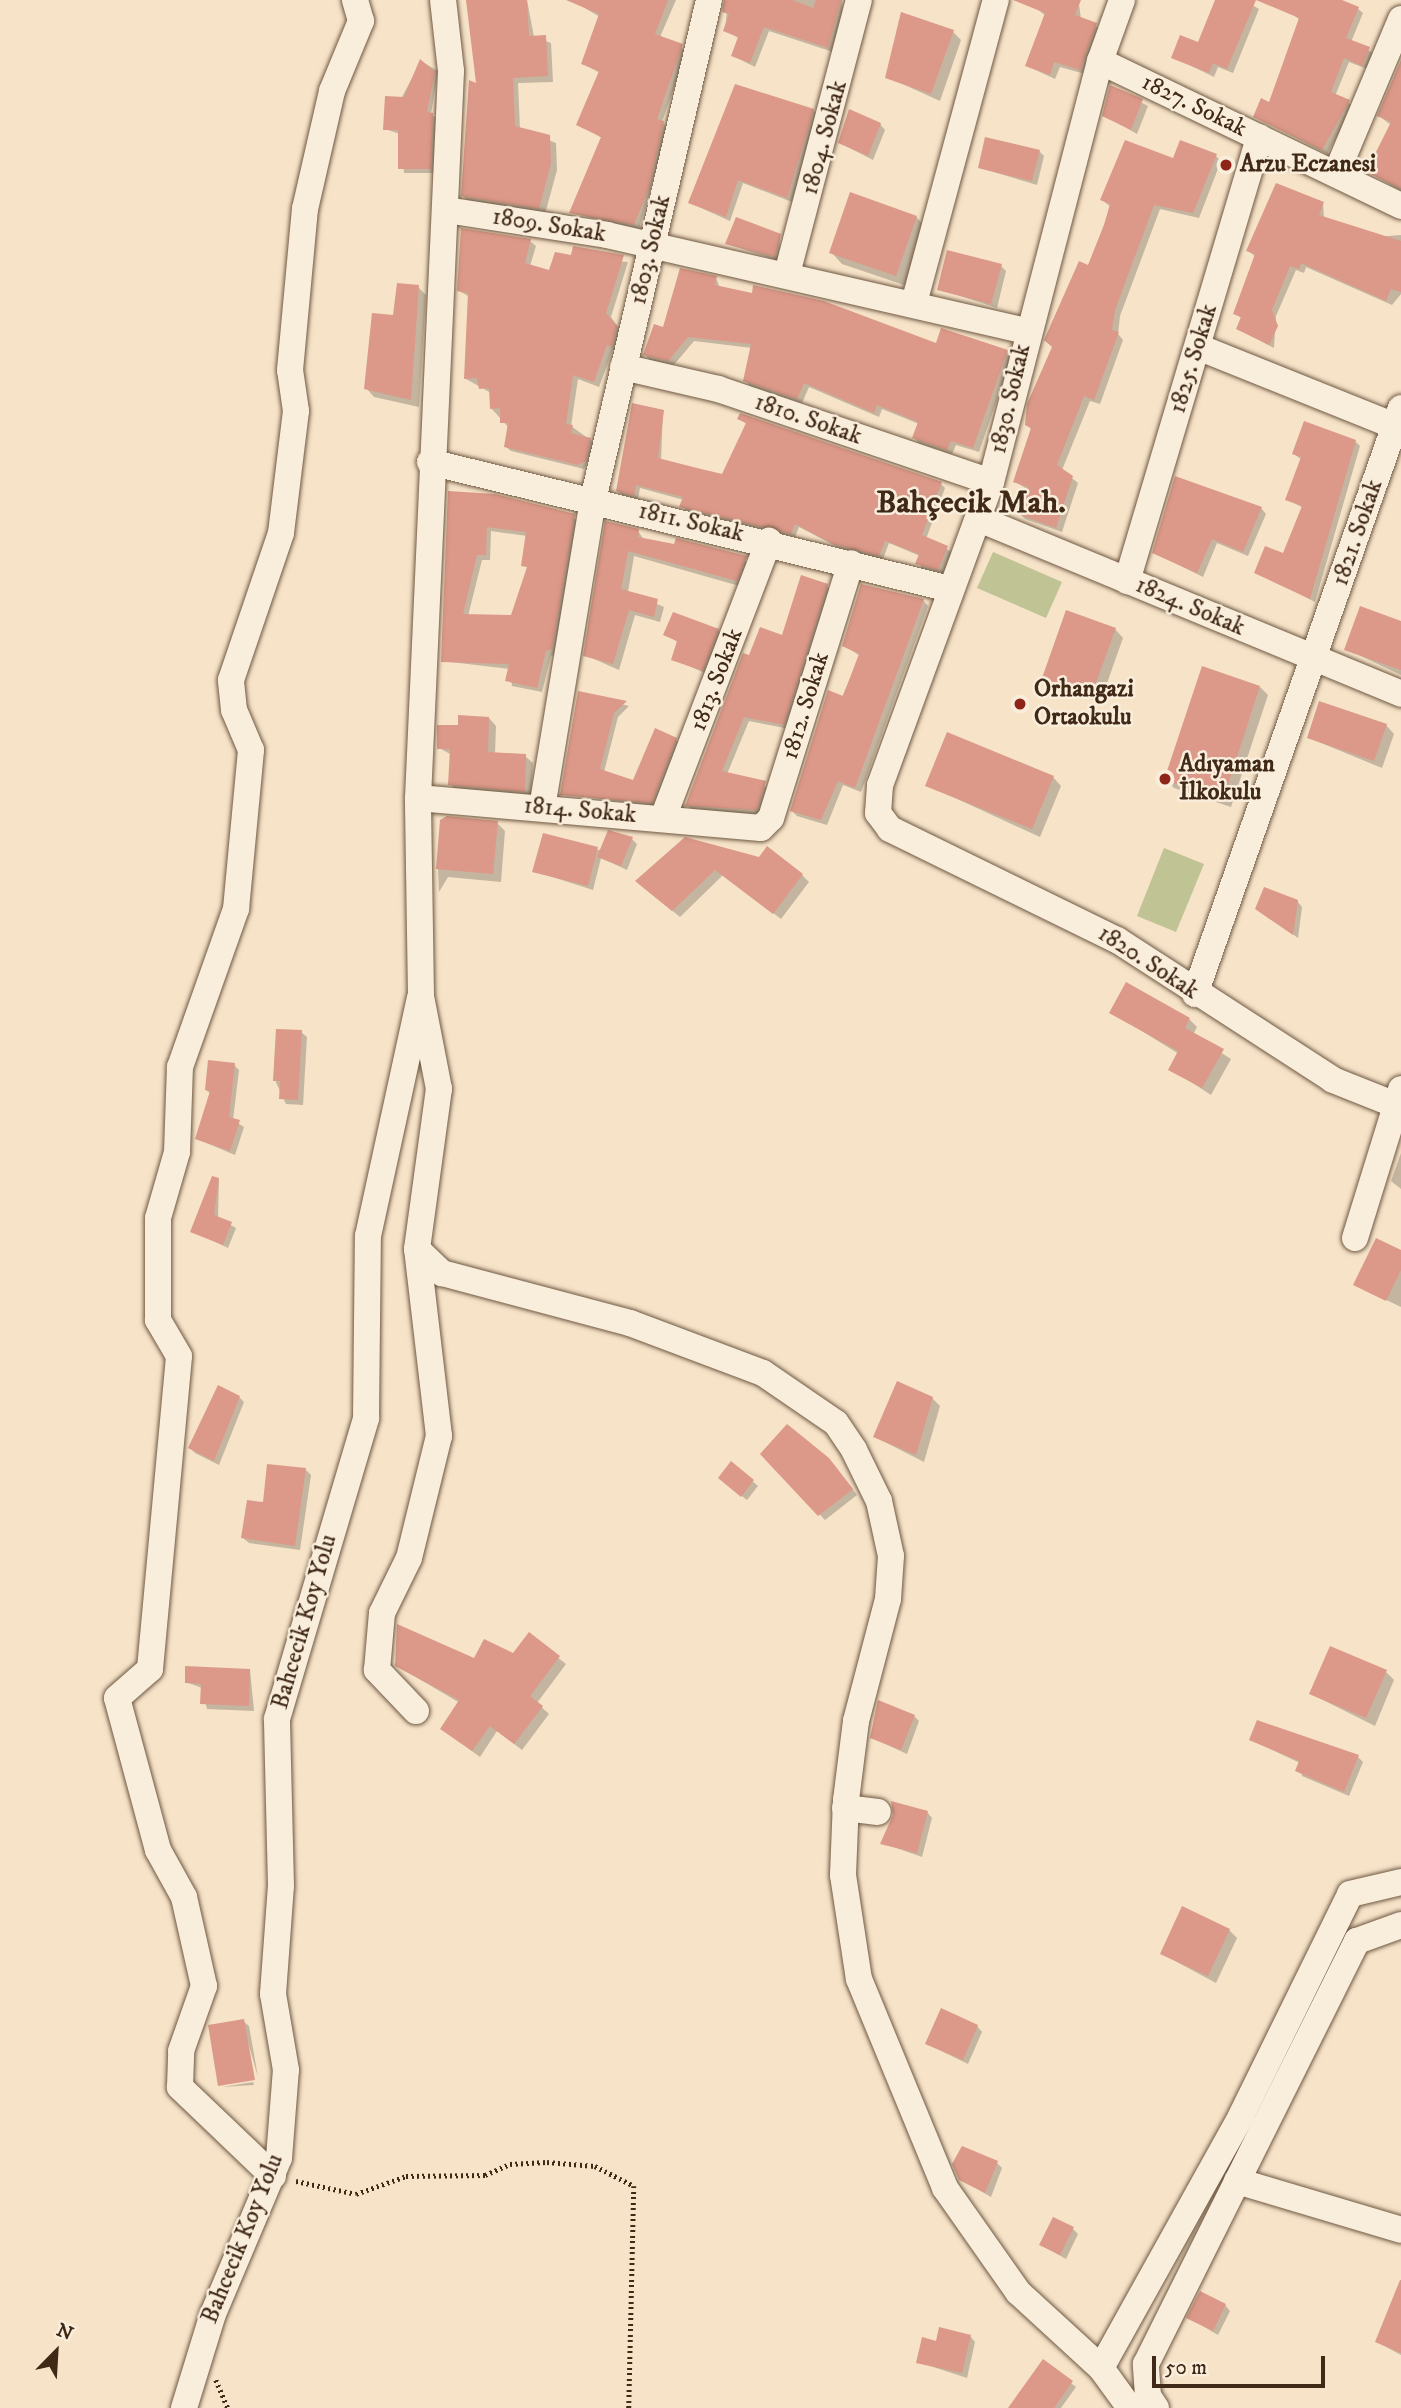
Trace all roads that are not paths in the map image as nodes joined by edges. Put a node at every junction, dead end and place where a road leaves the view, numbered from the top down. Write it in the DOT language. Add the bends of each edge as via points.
graph roads {
  1 [pos="355,0"];
  2 [pos="443,0"];
  3 [pos="709,0"];
  4 [pos="859,0"];
  5 [pos="996,0"];
  6 [pos="1122,0"];
  7 [pos="1401,19"];
  8 [pos="1100,61"];
  9 [pos="1259,137"];
  10 [pos="1336,174"];
  11 [pos="1401,206"];
  12 [pos="446,210"];
  13 [pos="652,248"];
  14 [pos="787,274"];
  15 [pos="914,303"];
  16 [pos="1027,331"];
  17 [pos="1198,347"];
  18 [pos="623,367"];
  19 [pos="1398,417"];
  20 [pos="430,462"];
  21 [pos="991,482"];
  22 [pos="593,500"];
  23 [pos="979,519"];
  24 [pos="769,541"];
  25 [pos="851,563"];
  26 [pos="1127,580"];
  27 [pos="950,589"];
  28 [pos="1316,659"];
  29 [pos="1401,694"];
  30 [pos="418,798"];
  31 [pos="542,808"];
  32 [pos="663,818"];
  33 [pos="742,830"];
  34 [pos="890,830"];
  35 [pos="1195,993"];
  36 [pos="421,996"];
  37 [pos="1399,1100"];
  38 [pos="1354,1238"];
  39 [pos="417,1249"];
  40 [pos="416,1711"];
  41 [pos="845,1808"];
  42 [pos="878,1812"];
  43 [pos="1401,1882"];
  44 [pos="1401,1925"];
  45 [pos="273,2176"];
  46 [pos="1237,2181"];
  47 [pos="1401,2230"];
  48 [pos="1101,2368"];
  49 [pos="184,2408"];
  50 [pos="1130,2408"];
  51 [pos="1156,2408"];
  1 -- 45 [label="street" via="361,21 332,91 305,209 290,370 296,411 281,533 231,680 234,710 251,750 236,909 180,1067 177,1152 158,1218 158,1320 179,1356 150,1669 117,1698 158,1850 184,1897 204,1986 180,2051 180,2087"];
  2 -- 12 [label="street" via="451,71"];
  3 -- 13 [label="street, 1803. Sokak"];
  4 -- 14 [label="street, 1804. Sokak"];
  5 -- 15 [label="street"];
  6 -- 8 [label="street, 1830. Sokak"];
  7 -- 10 [label="street"];
  8 -- 9 [label="street, 1827. Sokak"];
  8 -- 16 [label="street, 1830. Sokak"];
  9 -- 10 [label="street, 1827. Sokak"];
  9 -- 17 [label="street, 1825. Sokak"];
  10 -- 11 [label="street, 1827. Sokak"];
  12 -- 13 [label="street, 1809. Sokak"];
  12 -- 20 [label="street"];
  13 -- 14 [label="street, 1809. Sokak"];
  13 -- 18 [label="street, 1803. Sokak"];
  14 -- 15 [label="street, 1809. Sokak"];
  15 -- 16 [label="street, 1809. Sokak"];
  16 -- 21 [label="street, 1830. Sokak"];
  17 -- 19 [label="street"];
  17 -- 26 [label="street, 1825. Sokak"];
  18 -- 21 [label="street, 1810. Sokak" via="718,389"];
  18 -- 22 [label="street, 1803. Sokak"];
  19 -- 28 [label="street, 1821. Sokak"];
  20 -- 22 [label="street, 1811. Sokak"];
  20 -- 30 [label="street"];
  21 -- 23 [label="street, 1830. Sokak"];
  22 -- 24 [label="street, 1811. Sokak"];
  22 -- 31 [label="street, 1803. Sokak"];
  23 -- 26 [label="street, 1824. Sokak"];
  23 -- 27 [label="street, 1830. Sokak"];
  24 -- 25 [label="street, 1811. Sokak"];
  24 -- 32 [label="street, 1813. Sokak"];
  25 -- 27 [label="street, 1811. Sokak"];
  25 -- 33 [label="street, 1812. Sokak" via="771,818 761,828"];
  26 -- 28 [label="street, 1824. Sokak"];
  27 -- 34 [label="street, 1830. Sokak" via="880,785 878,813"];
  28 -- 29 [label="street, 1824. Sokak"];
  28 -- 35 [label="street, 1821. Sokak"];
  30 -- 31 [label="street, 1814. Sokak"];
  30 -- 36 [label="street"];
  31 -- 32 [label="street, 1814. Sokak"];
  32 -- 33 [label="street, 1814. Sokak"];
  34 -- 35 [label="street, 1820. Sokak" via="1024,890 1117,940"];
  35 -- 37 [label="street, 1820. Sokak" via="1333,1080"];
  36 -- 39 [label="street" via="439,1088"];
  36 -- 45 [label="street, Bahcecik Koy Yolu" via="368,1236 366,1418 277,1719 281,1886 273,1994 285,2070"];
  37 -- 38 [label="street"];
  39 -- 40 [label="street" via="439,1436 409,1558 383,1612 377,1670"];
  39 -- 41 [label="street" via="442,1273 630,1323 763,1373 862,1445 891,1556 888,1599 856,1721"];
  41 -- 42 [label="street"];
  41 -- 48 [label="street" via="843,1875 859,1979 945,2188 1018,2292"];
  43 -- 48 [label="street" via="1350,1894 1241,2116"];
  44 -- 46 [label="street" via="1357,1941"];
  45 -- 49 [label="street, Bahcecik Koy Yolu" via="213,2314"];
  46 -- 47 [label="street"];
  46 -- 51 [label="street" via="1146,2364 1148,2396"];
  48 -- 50 [label="street"];
}
